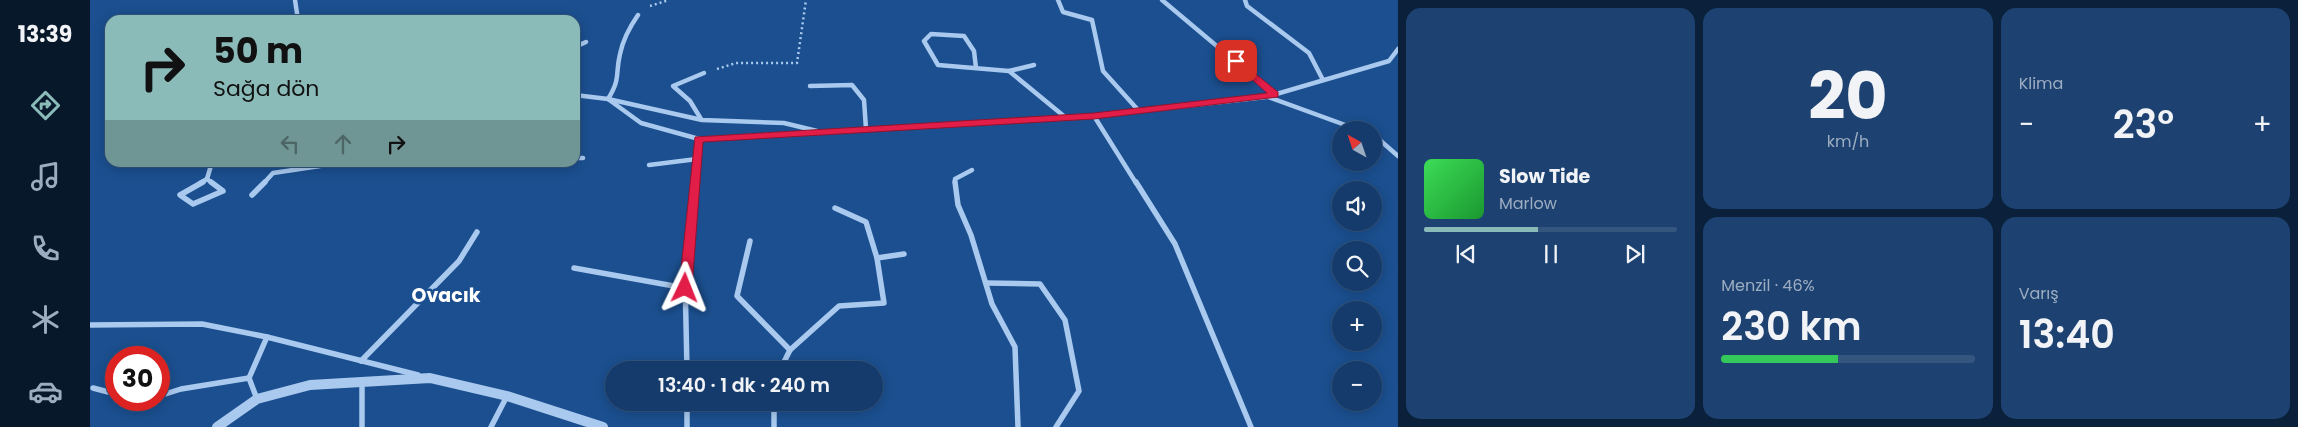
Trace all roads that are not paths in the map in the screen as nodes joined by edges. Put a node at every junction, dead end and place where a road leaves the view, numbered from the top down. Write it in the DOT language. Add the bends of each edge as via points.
graph roads {
  1 [pos="295,0"];
  2 [pos="1058,0"];
  3 [pos="1162,0"];
  4 [pos="1245,0"];
  5 [pos="297,15"];
  6 [pos="638,15"];
  7 [pos="586,42"];
  8 [pos="580,45"];
  9 [pos="1398,50"];
  10 [pos="1034,65"];
  11 [pos="976,68"];
  12 [pos="1009,71"];
  13 [pos="704,73"];
  14 [pos="1323,80"];
  15 [pos="810,86"];
  16 [pos="1274,94"];
  17 [pos="580,96"];
  18 [pos="1266,96"];
  19 [pos="608,99"];
  20 [pos="1139,111"];
  21 [pos="1094,116"];
  22 [pos="1066,118"];
  23 [pos="702,120"];
  24 [pos="1334,121"];
  25 [pos="866,129"];
  26 [pos="822,132"];
  27 [pos="699,139"];
  28 [pos="1382,142"];
  29 [pos="1398,156"];
  30 [pos="696,159"];
  31 [pos="649,164"];
  32 [pos="211,167"];
  33 [pos="313,167"];
  34 [pos="972,170"];
  35 [pos="207,179"];
  36 [pos="252,195"];
  37 [pos="835,208"];
  38 [pos="477,232"];
  39 [pos="750,241"];
  40 [pos="904,254"];
  41 [pos="877,258"];
  42 [pos="574,268"];
  43 [pos="986,283"];
  44 [pos="685,288"];
  45 [pos="90,325"];
  46 [pos="267,337"];
  47 [pos="790,350"];
  48 [pos="361,361"];
  49 [pos="686,361"];
  50 [pos="784,361"];
  51 [pos="249,378"];
  52 [pos="430,378"];
  53 [pos="362,381"];
  54 [pos="93,388"];
  55 [pos="105,391"];
  56 [pos="170,392"];
  57 [pos="507,396"];
  58 [pos="257,399"];
  59 [pos="687,411"];
  60 [pos="774,411"];
  61 [pos="217,427"];
  62 [pos="362,427"];
  63 [pos="491,427"];
  64 [pos="603,427"];
  65 [pos="687,427"];
  66 [pos="774,427"];
  67 [pos="1018,427"];
  68 [pos="1056,427"];
  69 [pos="1251,427"];
  1 -- 5 [label="street"];
  2 -- 20 [label="street" via="1063,12 1092,20 1103,71"];
  3 -- 16 [label="street"];
  4 -- 14 [label="street" via="1247,6 1309,53"];
  6 -- 19 [label="street" via="626,32 619,56 617,85"];
  7 -- 8 [label="street"];
  9 -- 14 [label="street" via="1389,61"];
  10 -- 12 [label="street"];
  11 -- 11 [label="street" via="938,65 924,41 931,34 964,36 974,52"];
  11 -- 12 [label="street"];
  12 -- 22 [label="street"];
  13 -- 23 [label="street" via="673,86 690,101"];
  14 -- 16 [label="street"];
  15 -- 25 [label="street" via="852,85 864,100"];
  16 -- 18 [label="street"];
  17 -- 19 [label="street"];
  18 -- 20 [label="street"];
  18 -- 24 [label="street"];
  19 -- 23 [label="street"];
  19 -- 27 [label="street" via="641,123"];
  20 -- 21 [label="street"];
  21 -- 22 [label="street"];
  21 -- 69 [label="street" via="1175,244"];
  22 -- 25 [label="street"];
  23 -- 26 [label="street" via="784,123"];
  25 -- 26 [label="street"];
  26 -- 27 [label="street"];
  27 -- 30 [label="street"];
  28 -- 29 [label="street"];
  30 -- 31 [label="street"];
  30 -- 44 [label="street"];
  32 -- 35 [label="street"];
  33 -- 36 [label="street" via="273,173"];
  34 -- 43 [label="street" via="955,179 958,204"];
  35 -- 35 [label="street" via="194,187 180,195 193,204 223,191"];
  37 -- 41 [label="street" via="866,222"];
  38 -- 48 [label="street" via="459,261"];
  39 -- 47 [label="street" via="737,296"];
  40 -- 41 [label="street"];
  41 -- 47 [label="street" via="884,303 839,306"];
  42 -- 44 [label="street"];
  43 -- 67 [label="street" via="992,304 1015,347"];
  43 -- 68 [label="street" via="1040,284 1065,320 1078,391"];
  44 -- 49 [label="street"];
  45 -- 46 [label="street" via="202,324"];
  46 -- 48 [label="street"];
  46 -- 51 [label="street"];
  47 -- 50 [label="street"];
  48 -- 52 [label="street"];
  51 -- 56 [label="street"];
  51 -- 58 [label="street"];
  52 -- 53 [label="street"];
  52 -- 57 [label="street"];
  53 -- 58 [label="street" via="310,385"];
  53 -- 62 [label="street"];
  54 -- 55 [label="street"];
  57 -- 63 [label="street"];
  57 -- 64 [label="street"];
  58 -- 61 [label="street"];
  59 -- 65 [label="street"];
  60 -- 66 [label="street"];
}
